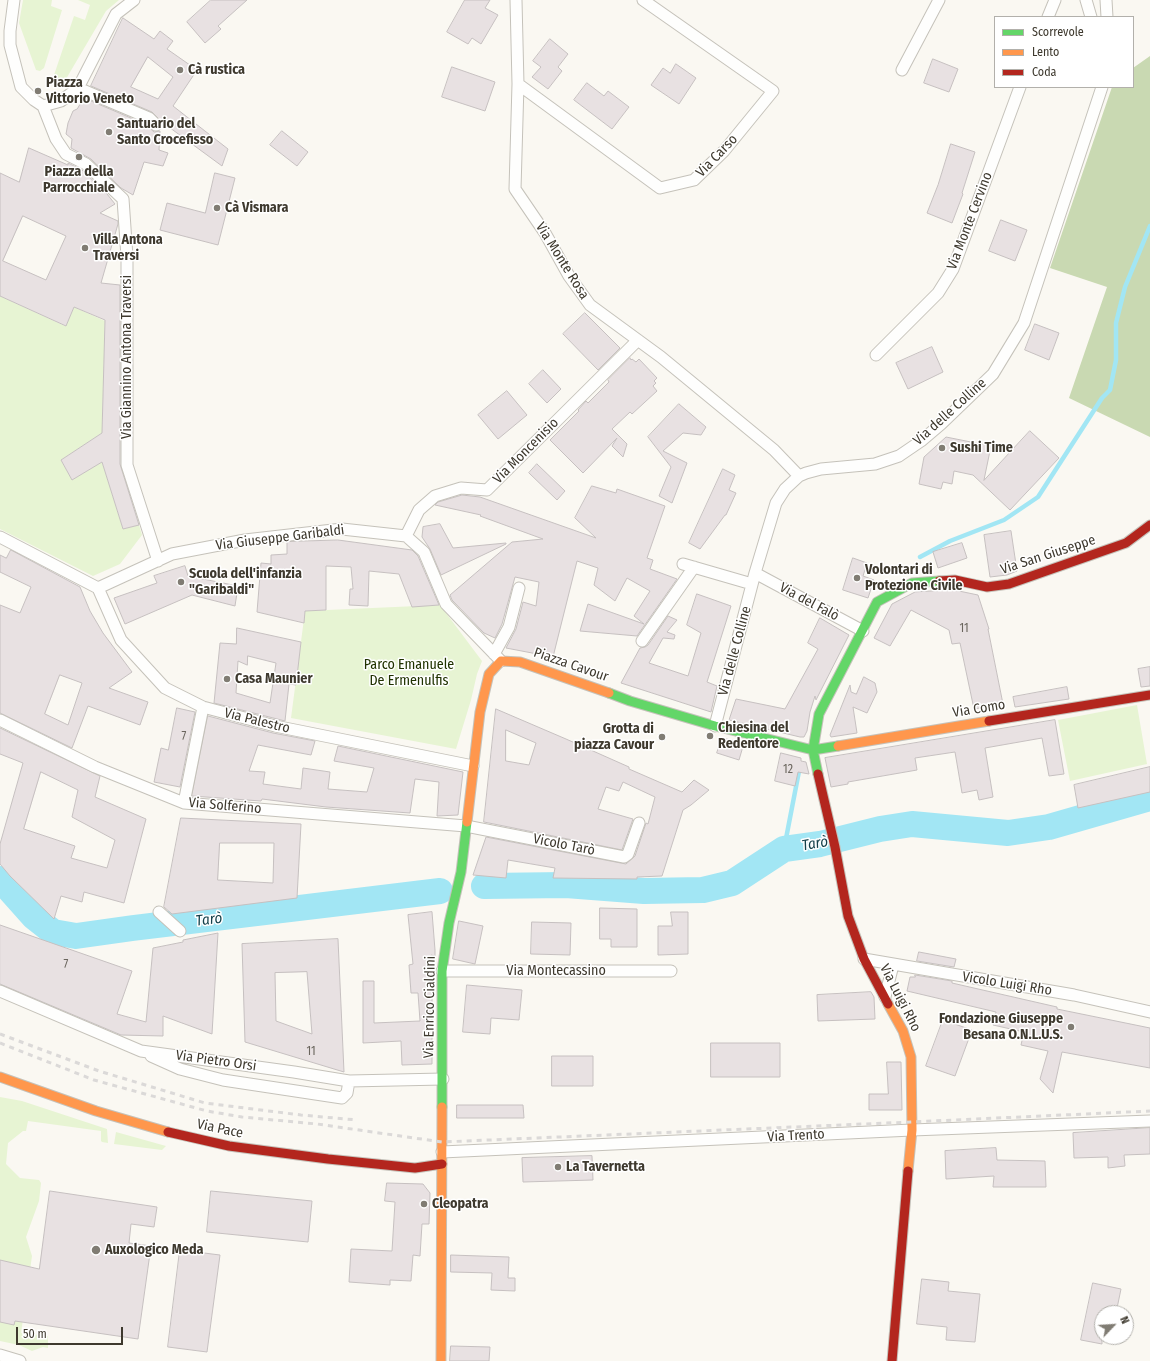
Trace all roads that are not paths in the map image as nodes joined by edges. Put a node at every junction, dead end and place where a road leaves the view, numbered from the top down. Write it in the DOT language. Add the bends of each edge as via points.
graph roads {
  1 [pos="14,0"];
  2 [pos="134,0"];
  3 [pos="516,0"];
  4 [pos="643,0"];
  5 [pos="939,0"];
  6 [pos="1054,0"];
  7 [pos="1086,0"];
  8 [pos="1106,0"];
  9 [pos="1048,16"];
  10 [pos="1091,16"];
  11 [pos="1107,16"];
  12 [pos="902,70"];
  13 [pos="518,84"];
  14 [pos="78,88"];
  15 [pos="1020,88"];
  16 [pos="1102,88"];
  17 [pos="43,106"];
  18 [pos="156,125"];
  19 [pos="638,340"];
  20 [pos="876,355"];
  21 [pos="799,476"];
  22 [pos="1150,525"];
  23 [pos="406,536"];
  24 [pos="0,537"];
  25 [pos="158,561"];
  26 [pos="754,578"];
  27 [pos="98,588"];
  28 [pos="519,588"];
  29 [pos="863,631"];
  30 [pos="642,641"];
  31 [pos="498,658"];
  32 [pos="1150,695"];
  33 [pos="203,707"];
  34 [pos="0,720"];
  35 [pos="715,726"];
  36 [pos="813,750"];
  37 [pos="473,766"];
  38 [pos="184,803"];
  39 [pos="638,823"];
  40 [pos="466,826"];
  41 [pos="159,912"];
  42 [pos="180,931"];
  43 [pos="864,959"];
  44 [pos="893,965"];
  45 [pos="442,971"];
  46 [pos="670,971"];
  47 [pos="0,991"];
  48 [pos="885,997"];
  49 [pos="1150,1012"];
  50 [pos="141,1051"];
  51 [pos="0,1077"];
  52 [pos="443,1079"];
  53 [pos="349,1081"];
  54 [pos="1150,1121"];
  55 [pos="912,1130"];
  56 [pos="442,1152"];
  57 [pos="442,1164"];
  58 [pos="0,1355"];
  59 [pos="20,1361"];
  60 [pos="441,1361"];
  61 [pos="892,1361"];
  1 -- 17 [label="street" via="10,45 21,88"];
  2 -- 14 [label="street" via="116,14"];
  3 -- 13 [label="street, Via Monte Rosa"];
  4 -- 13 [label="street, Via Carso" via="773,91 724,151 694,180 660,188"];
  5 -- 12 [label="street"];
  6 -- 9 [label="street"];
  7 -- 10 [label="street"];
  8 -- 11 [label="street"];
  13 -- 19 [label="street, Via Monte Rosa" via="515,189 590,305"];
  14 -- 17 [label="street" via="60,101"];
  14 -- 18 [label="street" via="149,118"];
  15 -- 20 [label="street, Via Monte Cervino" via="953,269 938,293"];
  16 -- 21 [label="street, Via delle Colline" via="1024,323 993,374 941,424 899,456 875,464 821,469"];
  17 -- 25 [label="street, Via Giannino Antona Traversi" via="56,139 66,154 86,164 123,199 127,257 127,466"];
  19 -- 21 [label="street, Via Monte Rosa" via="774,450"];
  19 -- 23 [label="street, Via Moncenisio" via="487,490 461,488 435,496 419,510"];
  21 -- 26 [label="street, Via delle Colline" via="784,489 776,503"];
  22 -- 29 [label="street, Via San Giuseppe" via="1126,543 1009,584 987,587 955,580 912,583 877,602"];
  23 -- 25 [label="street, Via Giuseppe Garibaldi" via="342,529 245,540 172,554"];
  23 -- 31 [label="street" via="424,552 446,604"];
  24 -- 27 [label="street"];
  25 -- 27 [label="street, Via Giuseppe Garibaldi"];
  26 -- 29 [label="street, Via del Falò"];
  26 -- 30 [label="street, Via del Falò" via="689,565"];
  26 -- 35 [label="street, Via delle Colline"];
  27 -- 33 [label="street, Via Palestro" via="121,640 165,688"];
  28 -- 31 [label="street"];
  29 -- 36 [label="street, Via San Giuseppe" via="819,714"];
  31 -- 35 [label="street, Piazza Cavour" via="548,670 630,701"];
  31 -- 37 [label="street, Via Enrico Cialdini" via="489,674 480,712"];
  32 -- 36 [label="street, Via Como"];
  33 -- 37 [label="street, Via Palestro" via="275,726"];
  33 -- 38 [label="street"];
  34 -- 38 [label="street, Via Solferino" via="95,767"];
  35 -- 36 [label="street, Piazza Cavour"];
  36 -- 43 [label="street, Via Luigi Rho" via="848,916"];
  37 -- 40 [label="street, Via Enrico Cialdini"];
  38 -- 40 [label="street, Via Solferino"];
  39 -- 40 [label="street, Vicolo Tarò" via="628,854 624,857"];
  40 -- 45 [label="street, Via Enrico Cialdini" via="461,872 449,923"];
  41 -- 42 [label="street"];
  43 -- 44 [label="street, Vicolo Luigi Rho"];
  43 -- 48 [label="street, Via Luigi Rho"];
  44 -- 48 [label="street"];
  44 -- 49 [label="street, Vicolo Luigi Rho" via="1074,994"];
  45 -- 46 [label="street, Via Montecassino"];
  45 -- 52 [label="street, Via Enrico Cialdini"];
  47 -- 50 [label="street, Via Pietro Orsi"];
  48 -- 55 [label="street, Via Luigi Rho" via="903,1031 911,1057"];
  50 -- 53 [label="street, Via Pietro Orsi"];
  50 -- 53 [label="street" via="180,1069 224,1080 342,1098 347,1093"];
  51 -- 57 [label="street, Via Pace" via="96,1112 229,1146 414,1168"];
  52 -- 53 [label="street, Via Pietro Orsi"];
  52 -- 56 [label="street, Via Enrico Cialdini"];
  54 -- 55 [label="street, Via Trento"];
  55 -- 56 [label="street, Via Trento"];
  55 -- 61 [label="street, Via Luigi Rho"];
  56 -- 57 [label="street, Via Enrico Cialdini"];
  57 -- 60 [label="street, Via Enrico Cialdini"];
  58 -- 59 [label="street"];
}
